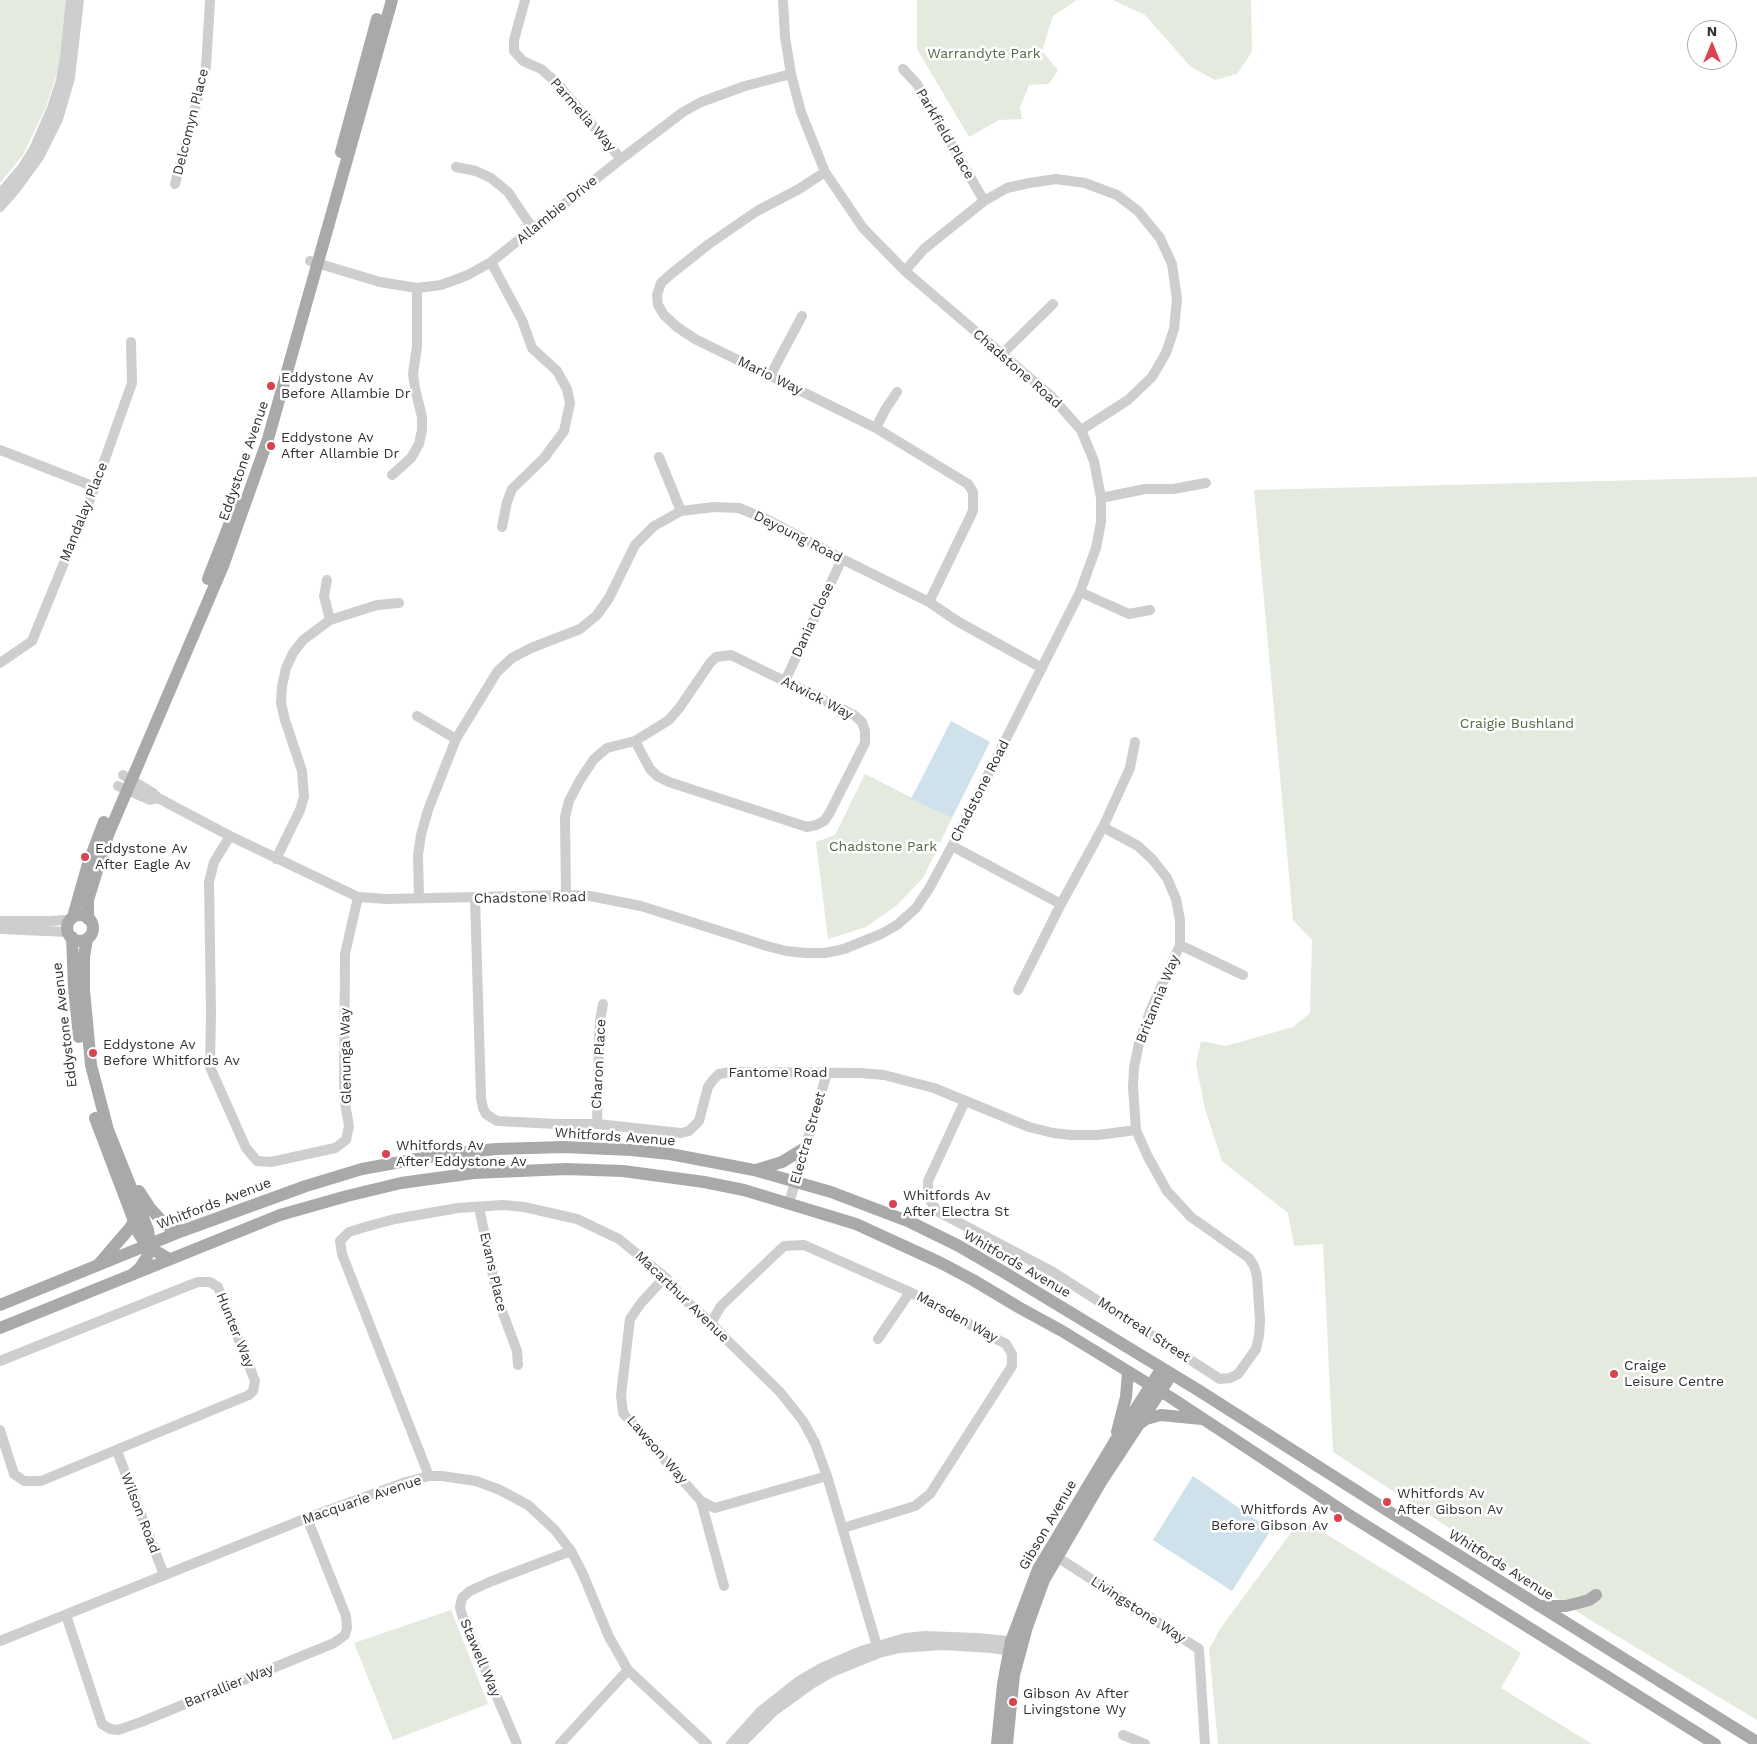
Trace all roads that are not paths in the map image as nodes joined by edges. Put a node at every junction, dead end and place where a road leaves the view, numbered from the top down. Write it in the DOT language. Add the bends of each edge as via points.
graph roads {
  1 [pos="71,0"];
  2 [pos="78,0"];
  3 [pos="210,0"];
  4 [pos="383,0"];
  5 [pos="392,0"];
  6 [pos="525,0"];
  7 [pos="783,0"];
  8 [pos="903,69"];
  9 [pos="791,74"];
  10 [pos="621,158"];
  11 [pos="456,167"];
  12 [pos="825,172"];
  13 [pos="175,184"];
  14 [pos="0,194"];
  15 [pos="984,201"];
  16 [pos="0,207"];
  17 [pos="533,229"];
  18 [pos="314,262"];
  19 [pos="491,262"];
  20 [pos="905,271"];
  21 [pos="417,288"];
  22 [pos="1053,304"];
  23 [pos="802,316"];
  24 [pos="131,342"];
  25 [pos="1002,354"];
  26 [pos="770,376"];
  27 [pos="898,392"];
  28 [pos="876,428"];
  29 [pos="1081,430"];
  30 [pos="0,450"];
  31 [pos="659,457"];
  32 [pos="392,475"];
  33 [pos="1206,483"];
  34 [pos="95,487"];
  35 [pos="1101,498"];
  36 [pos="681,511"];
  37 [pos="502,527"];
  38 [pos="842,559"];
  39 [pos="327,580"];
  40 [pos="1080,592"];
  41 [pos="929,602"];
  42 [pos="399,603"];
  43 [pos="1150,610"];
  44 [pos="330,620"];
  45 [pos="0,663"];
  46 [pos="1042,668"];
  47 [pos="785,681"];
  48 [pos="417,716"];
  49 [pos="456,739"];
  50 [pos="635,741"];
  51 [pos="1135,742"];
  52 [pos="125,782"];
  53 [pos="1103,826"];
  54 [pos="230,836"];
  55 [pos="952,846"];
  56 [pos="276,859"];
  57 [pos="566,894"];
  58 [pos="358,897"];
  59 [pos="419,898"];
  60 [pos="475,898"];
  61 [pos="1061,904"];
  62 [pos="88,919"];
  63 [pos="0,921"];
  64 [pos="71,927"];
  65 [pos="0,929"];
  66 [pos="86,939"];
  67 [pos="1180,946"];
  68 [pos="1243,975"];
  69 [pos="1018,990"];
  70 [pos="603,1004"];
  71 [pos="827,1073"];
  72 [pos="964,1101"];
  73 [pos="597,1124"];
  74 [pos="108,1130"];
  75 [pos="1136,1130"];
  76 [pos="805,1148"];
  77 [pos="754,1170"];
  78 [pos="796,1181"];
  79 [pos="789,1203"];
  80 [pos="479,1207"];
  81 [pos="134,1221"];
  82 [pos="182,1231"];
  83 [pos="149,1246"];
  84 [pos="169,1259"];
  85 [pos="97,1266"];
  86 [pos="128,1277"];
  87 [pos="665,1277"];
  88 [pos="910,1292"];
  89 [pos="0,1305"];
  90 [pos="711,1323"];
  91 [pos="0,1328"];
  92 [pos="878,1339"];
  93 [pos="0,1361"];
  94 [pos="518,1365"];
  95 [pos="1167,1371"];
  96 [pos="1128,1372"];
  97 [pos="1220,1379"];
  98 [pos="1156,1389"];
  99 [pos="1204,1419"];
  100 [pos="1138,1425"];
  101 [pos="0,1430"];
  102 [pos="1115,1441"];
  103 [pos="116,1451"];
  104 [pos="430,1476"];
  105 [pos="827,1476"];
  106 [pos="701,1502"];
  107 [pos="307,1518"];
  108 [pos="844,1528"];
  109 [pos="571,1551"];
  110 [pos="1053,1554"];
  111 [pos="164,1575"];
  112 [pos="724,1586"];
  113 [pos="1596,1595"];
  114 [pos="1539,1606"];
  115 [pos="66,1615"];
  116 [pos="0,1641"];
  117 [pos="1016,1646"];
  118 [pos="878,1649"];
  119 [pos="628,1670"];
  120 [pos="1124,1735"];
  121 [pos="1757,1742"];
  122 [pos="517,1744"];
  123 [pos="560,1744"];
  124 [pos="706,1744"];
  125 [pos="731,1744"];
  126 [pos="741,1744"];
  127 [pos="997,1744"];
  128 [pos="1007,1744"];
  129 [pos="1145,1744"];
  130 [pos="1205,1744"];
  131 [pos="1715,1744"];
  1 -- 14 [label="street" via="65,58 52,108 23,167"];
  2 -- 16 [label="street" via="70,78 58,119 39,157"];
  3 -- 13 [label="street, Delcomyn Place" via="206,67"];
  4 -- 18 [label="main road, Eddystone Avenue" via="347,126"];
  5 -- 18 [label="main road, Eddystone Avenue"];
  6 -- 10 [label="street, Parmelia Way" via="514,51 556,82"];
  7 -- 9 [label="street, Chadstone Road"];
  8 -- 15 [label="street, Parkfield Place" via="917,84"];
  9 -- 10 [label="street, Allambie Drive" via="702,102 683,112"];
  9 -- 12 [label="street, Chadstone Road"];
  10 -- 17 [label="street, Allambie Drive"];
  11 -- 17 [label="street" via="491,178 508,192"];
  12 -- 20 [label="street, Chadstone Road" via="863,228"];
  12 -- 26 [label="street, Mario Way" via="757,211 709,244 661,282 657,295 664,315 677,327 694,339"];
  15 -- 20 [label="street" via="924,249"];
  15 -- 29 [label="street" via="1006,188 1030,183 1056,179 1085,183 1117,195 1138,211 1160,238 1172,264 1177,299 1174,329 1166,353 1152,377 1128,400"];
  17 -- 19 [label="street, Allambie Drive"];
  18 -- 21 [label="street, Allambie Drive" via="380,282"];
  18 -- 52 [label="main road, Eddystone Avenue" via="242,490"];
  19 -- 21 [label="street, Allambie Drive" via="442,285"];
  19 -- 37 [label="street" via="522,320 532,348 557,371 570,403 564,431 544,458 512,489"];
  20 -- 25 [label="street, Chadstone Road"];
  21 -- 32 [label="street" via="417,346 413,374 422,430 420,444 411,458"];
  22 -- 25 [label="street"];
  23 -- 26 [label="street"];
  24 -- 34 [label="street, Mandalay Place" via="132,383"];
  25 -- 29 [label="street, Chadstone Road" via="1052,396"];
  26 -- 28 [label="street, Mario Way"];
  27 -- 28 [label="street"];
  28 -- 41 [label="street, Mario Way" via="968,484 973,492 973,510"];
  29 -- 35 [label="street, Chadstone Road" via="1094,461"];
  30 -- 34 [label="street"];
  31 -- 36 [label="street"];
  33 -- 35 [label="street" via="1173,489 1144,489"];
  34 -- 45 [label="street, Mandalay Place" via="32,641"];
  35 -- 40 [label="street, Chadstone Road" via="1096,548"];
  36 -- 38 [label="street, Deyoung Road" via="739,508"];
  36 -- 49 [label="street, Deyoung Road" via="654,526 635,545 597,615 580,629 512,658 497,672"];
  38 -- 41 [label="street, Deyoung Road"];
  38 -- 47 [label="street, Dania Close"];
  39 -- 44 [label="street" via="324,596"];
  40 -- 43 [label="street" via="1130,614"];
  40 -- 46 [label="street, Chadstone Road"];
  41 -- 46 [label="street, Deyoung Road"];
  42 -- 44 [label="street" via="376,605"];
  44 -- 56 [label="street" via="303,640 286,668 281,703 302,771 304,797"];
  46 -- 55 [label="street, Chadstone Road"];
  47 -- 50 [label="street, Atwick Way" via="731,656 716,657 668,720"];
  47 -- 50 [label="street, Atwick Way" via="854,715 862,722 865,731 865,743 829,814 816,825 807,827 669,782 650,769"];
  48 -- 49 [label="street"];
  49 -- 59 [label="street, Deyoung Road" via="421,835"];
  50 -- 57 [label="street, Atwick Way" via="607,748 594,759 568,801 564,831"];
  51 -- 53 [label="street" via="1130,768"];
  52 -- 54 [label="street, Chadstone Road" via="153,792 158,798"];
  52 -- 62 [label="main road, Eddystone Avenue" via="91,886"];
  52 -- 64 [label="main road, Eddystone Avenue" via="91,856"];
  53 -- 61 [label="street"];
  53 -- 67 [label="street, Britannia Way" via="1138,846 1167,878 1176,899"];
  54 -- 56 [label="street, Chadstone Road"];
  54 -- 58 [label="street, Glenunga Way" via="214,862 208,882 210,1067 246,1148 257,1161 271,1162 336,1148 346,1140 349,1126 344,1097 345,954"];
  55 -- 57 [label="street, Chadstone Road" via="916,908 897,925 844,949 825,953 786,951 641,906"];
  55 -- 61 [label="street"];
  56 -- 58 [label="street, Chadstone Road"];
  57 -- 60 [label="street, Chadstone Road"];
  58 -- 59 [label="street, Chadstone Road"];
  59 -- 60 [label="street, Chadstone Road"];
  60 -- 73 [label="street, Fantome Road" via="483,1108 497,1121"];
  61 -- 69 [label="street"];
  62 -- 64 [label="main road" via="81,915"];
  62 -- 66 [label="main road" via="93,929"];
  63 -- 64 [label="street" via="64,920"];
  64 -- 65 [label="street"];
  64 -- 66 [label="main road" via="80,941"];
  64 -- 81 [label="main road, Eddystone Avenue" via="76,1009 86,1086 101,1138"];
  66 -- 74 [label="main road, Eddystone Avenue" via="87,1044"];
  67 -- 68 [label="street"];
  67 -- 75 [label="street, Britannia Way" via="1139,1043 1133,1087"];
  70 -- 73 [label="street, Charon Place"];
  71 -- 72 [label="street, Fantome Road" via="884,1075 934,1088"];
  71 -- 73 [label="street, Fantome Road" via="719,1074 708,1087 700,1121 689,1131"];
  71 -- 76 [label="street, Electra Street"];
  72 -- 75 [label="street, Fantome Road" via="1053,1133 1098,1135"];
  72 -- 97 [label="street, Montreal Street" via="928,1181 928,1197 937,1211 1053,1272"];
  74 -- 82 [label="main road" via="113,1133 141,1196 169,1227"];
  74 -- 83 [label="main road, Eddystone Avenue" via="148,1230"];
  75 -- 97 [label="street, Britannia Way" via="1151,1164 1168,1191 1191,1217 1249,1258 1254,1266 1260,1320 1256,1348 1238,1374"];
  76 -- 77 [label="main road" via="782,1162"];
  76 -- 78 [label="street, Electra Street"];
  77 -- 78 [label="main road, Whitfords Avenue"];
  77 -- 82 [label="main road, Whitfords Avenue" via="632,1150 496,1148 362,1169"];
  78 -- 79 [label="street, Electra Street"];
  78 -- 95 [label="main road, Whitfords Avenue" via="871,1206 957,1245"];
  79 -- 84 [label="main road" via="712,1184 623,1172 566,1169 474,1173 393,1185 339,1198 280,1216"];
  79 -- 96 [label="main road" via="856,1224 941,1262"];
  80 -- 87 [label="street, Macarthur Avenue" via="524,1206 577,1219 619,1239"];
  80 -- 94 [label="street, Evans Place" via="498,1300 517,1351"];
  80 -- 104 [label="street, Macarthur Avenue" via="395,1219 349,1232 340,1241 342,1254"];
  81 -- 83 [label="main road, Eddystone Avenue"];
  81 -- 85 [label="main road"];
  82 -- 83 [label="main road, Whitfords Avenue"];
  83 -- 84 [label="main road"];
  83 -- 85 [label="main road, Whitfords Avenue"];
  83 -- 86 [label="main road" via="147,1257 139,1269"];
  84 -- 86 [label="main road"];
  85 -- 89 [label="main road, Whitfords Avenue"];
  86 -- 91 [label="main road"];
  87 -- 90 [label="street, Macarthur Avenue"];
  87 -- 106 [label="street, Lawson Way" via="630,1319 621,1395 623,1413"];
  88 -- 90 [label="street, Marsden Way" via="804,1245 784,1246 721,1306"];
  88 -- 92 [label="street"];
  88 -- 108 [label="street, Marsden Way" via="1006,1344 1012,1354 1012,1366 930,1494 915,1506"];
  90 -- 105 [label="street, Macarthur Avenue" via="780,1392 803,1421"];
  93 -- 103 [label="street, Hunter Way" via="198,1282 210,1282 218,1287 255,1381 253,1391"];
  95 -- 98 [label="main road, Gibson Avenue"];
  95 -- 114 [label="main road, Whitfords Avenue"];
  96 -- 98 [label="main road"];
  96 -- 102 [label="main road" via="1126,1397"];
  98 -- 99 [label="main road"];
  98 -- 100 [label="main road, Gibson Avenue"];
  98 -- 102 [label="main road, Gibson Avenue"];
  99 -- 100 [label="main road" via="1162,1415 1146,1418"];
  99 -- 131 [label="main road" via="1346,1513"];
  100 -- 110 [label="main road, Gibson Avenue"];
  101 -- 103 [label="street, Hunter Way" via="14,1474 24,1481 41,1481"];
  102 -- 110 [label="main road, Gibson Avenue"];
  103 -- 111 [label="street, Wilson Road"];
  104 -- 107 [label="street, Macquarie Avenue"];
  104 -- 109 [label="street, Macquarie Avenue" via="476,1481 500,1490 528,1505 555,1530"];
  105 -- 106 [label="street" via="715,1508"];
  105 -- 108 [label="street, Macarthur Avenue"];
  106 -- 112 [label="street"];
  107 -- 111 [label="street, Macquarie Avenue"];
  107 -- 115 [label="street, Barrallier Way" via="346,1616 345,1635 334,1643 150,1718 118,1730 102,1724"];
  108 -- 118 [label="street, Macarthur Avenue"];
  109 -- 119 [label="street, Macquarie Avenue" via="609,1638"];
  109 -- 122 [label="street, Stawell Way" via="470,1590 462,1598 462,1615"];
  110 -- 117 [label="main road, Gibson Avenue"];
  110 -- 130 [label="street, Livingstone Way" via="1199,1649"];
  111 -- 115 [label="street, Macquarie Avenue"];
  113 -- 114 [label="main road" via="1578,1604"];
  114 -- 121 [label="main road, Whitfords Avenue"];
  115 -- 116 [label="street, Macquarie Avenue"];
  117 -- 118 [label="street" via="928,1645"];
  117 -- 127 [label="main road, Gibson Avenue" via="1003,1684"];
  117 -- 128 [label="main road, Gibson Avenue"];
  118 -- 125 [label="street" via="844,1657 799,1681 760,1712"];
  118 -- 126 [label="street" via="813,1683 774,1711"];
  119 -- 123 [label="street"];
  119 -- 124 [label="street, Macquarie Avenue"];
  120 -- 129 [label="street"];
}
